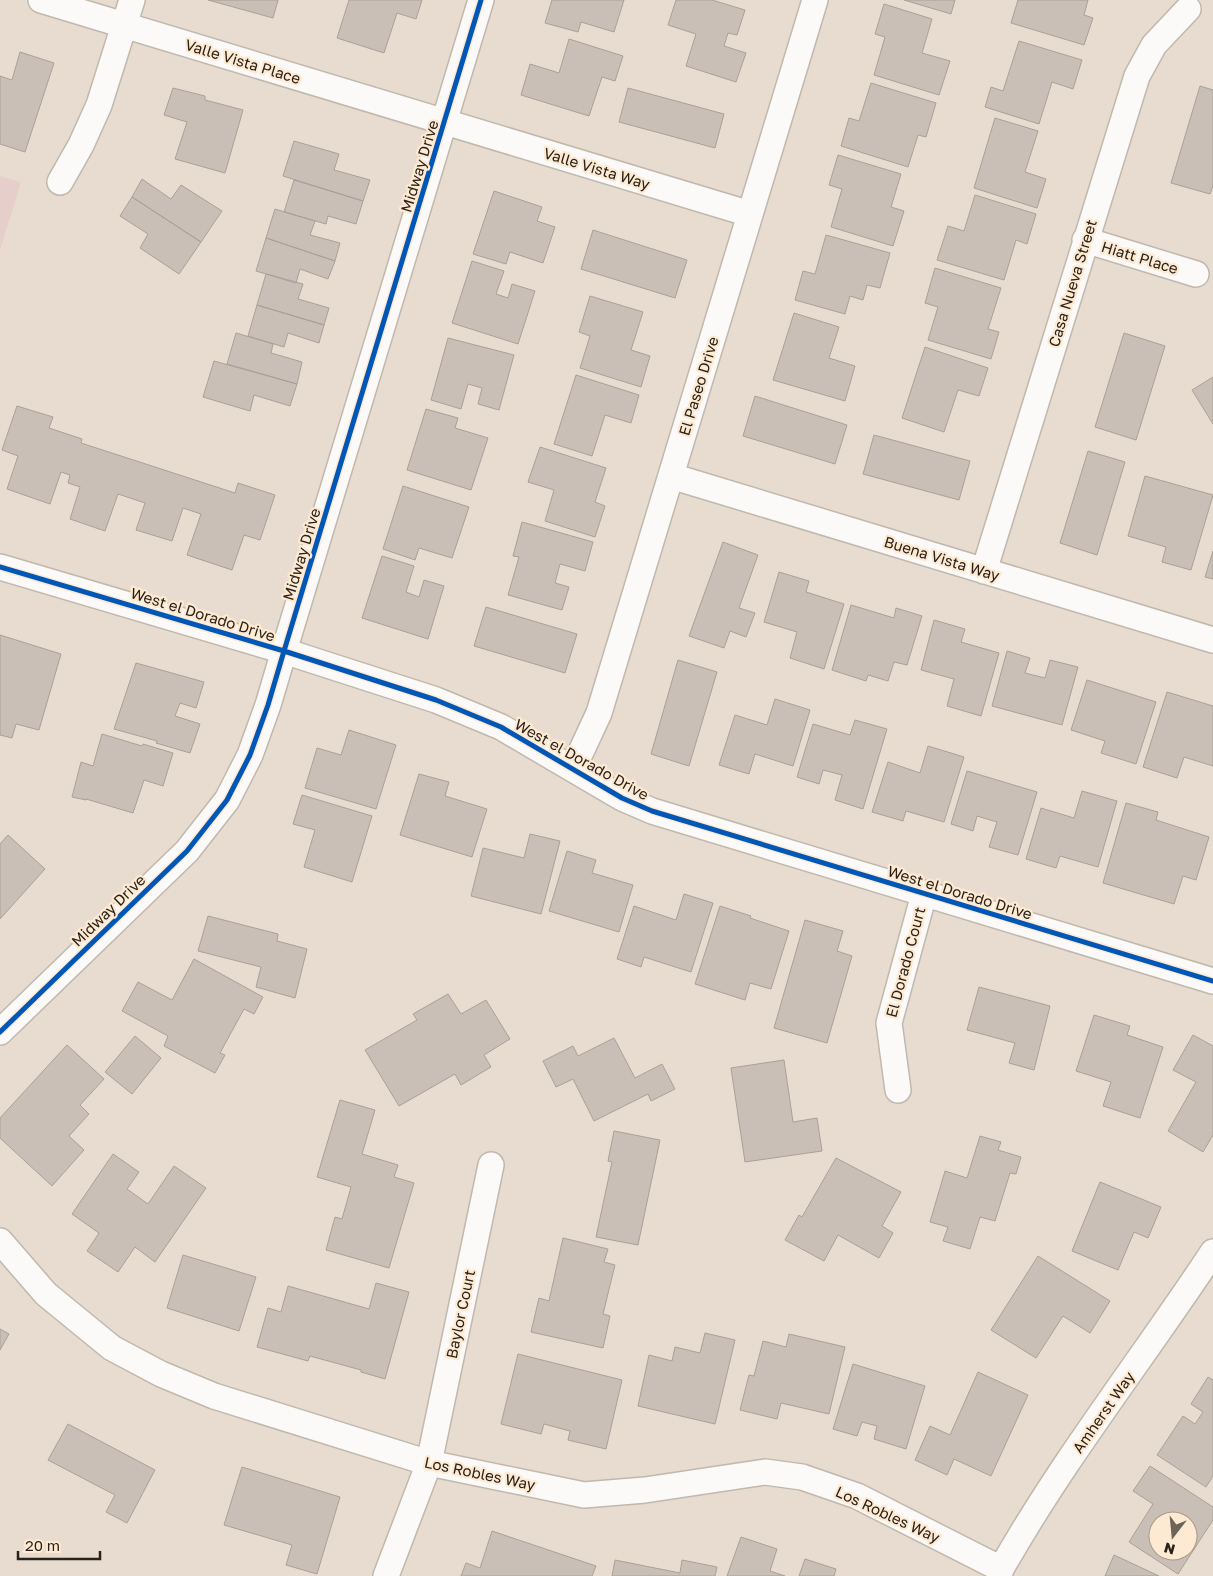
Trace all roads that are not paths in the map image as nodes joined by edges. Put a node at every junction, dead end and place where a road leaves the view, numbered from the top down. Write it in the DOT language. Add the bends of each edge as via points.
graph roads {
  1 [pos="41,0"];
  2 [pos="132,0"];
  3 [pos="482,0"];
  4 [pos="815,0"];
  5 [pos="1188,9"];
  6 [pos="125,24"];
  7 [pos="445,123"];
  8 [pos="60,182"];
  9 [pos="750,214"];
  10 [pos="1085,240"];
  11 [pos="1196,274"];
  12 [pos="671,476"];
  13 [pos="0,567"];
  14 [pos="984,571"];
  15 [pos="1213,640"];
  16 [pos="284,651"];
  17 [pos="573,769"];
  18 [pos="924,894"];
  19 [pos="1213,981"];
  20 [pos="0,1032"];
  21 [pos="898,1090"];
  22 [pos="491,1165"];
  23 [pos="0,1241"];
  24 [pos="1213,1252"];
  25 [pos="429,1462"];
  26 [pos="1000,1572"];
  27 [pos="386,1576"];
  1 -- 6 [label="street, Valle Vista Place"];
  2 -- 6 [label="street"];
  3 -- 7 [label="street, Midway Drive"];
  4 -- 9 [label="street, El Paseo Drive"];
  5 -- 10 [label="street, Casa Nueva Street" via="1154,45 1137,76"];
  6 -- 7 [label="street, Valle Vista Place"];
  6 -- 8 [label="street" via="99,105"];
  7 -- 9 [label="street, Valle Vista Way"];
  7 -- 16 [label="street, Midway Drive"];
  9 -- 12 [label="street, El Paseo Drive"];
  10 -- 11 [label="street, Hiatt Place"];
  10 -- 14 [label="street, Casa Nueva Street"];
  12 -- 14 [label="street, Buena Vista Way"];
  12 -- 17 [label="street, El Paseo Drive" via="599,713"];
  13 -- 16 [label="street, West el Dorado Drive"];
  14 -- 15 [label="street, Buena Vista Way"];
  16 -- 17 [label="street, West el Dorado Drive" via="436,700 500,728"];
  16 -- 20 [label="street, Midway Drive" via="250,755 226,800 187,851"];
  17 -- 18 [label="street, West el Dorado Drive" via="622,798 652,811"];
  18 -- 19 [label="street, West el Dorado Drive"];
  18 -- 21 [label="street, El Dorado Court" via="889,1023"];
  22 -- 25 [label="street, Baylor Court"];
  23 -- 25 [label="street, Los Robles Way" via="46,1294 112,1348 161,1374 214,1396"];
  24 -- 26 [label="street, Amherst Way" via="1055,1481"];
  25 -- 26 [label="street, Los Robles Way" via="584,1495 645,1490 765,1472 802,1477 857,1496"];
  25 -- 27 [label="street, Baylor Court"];
}
